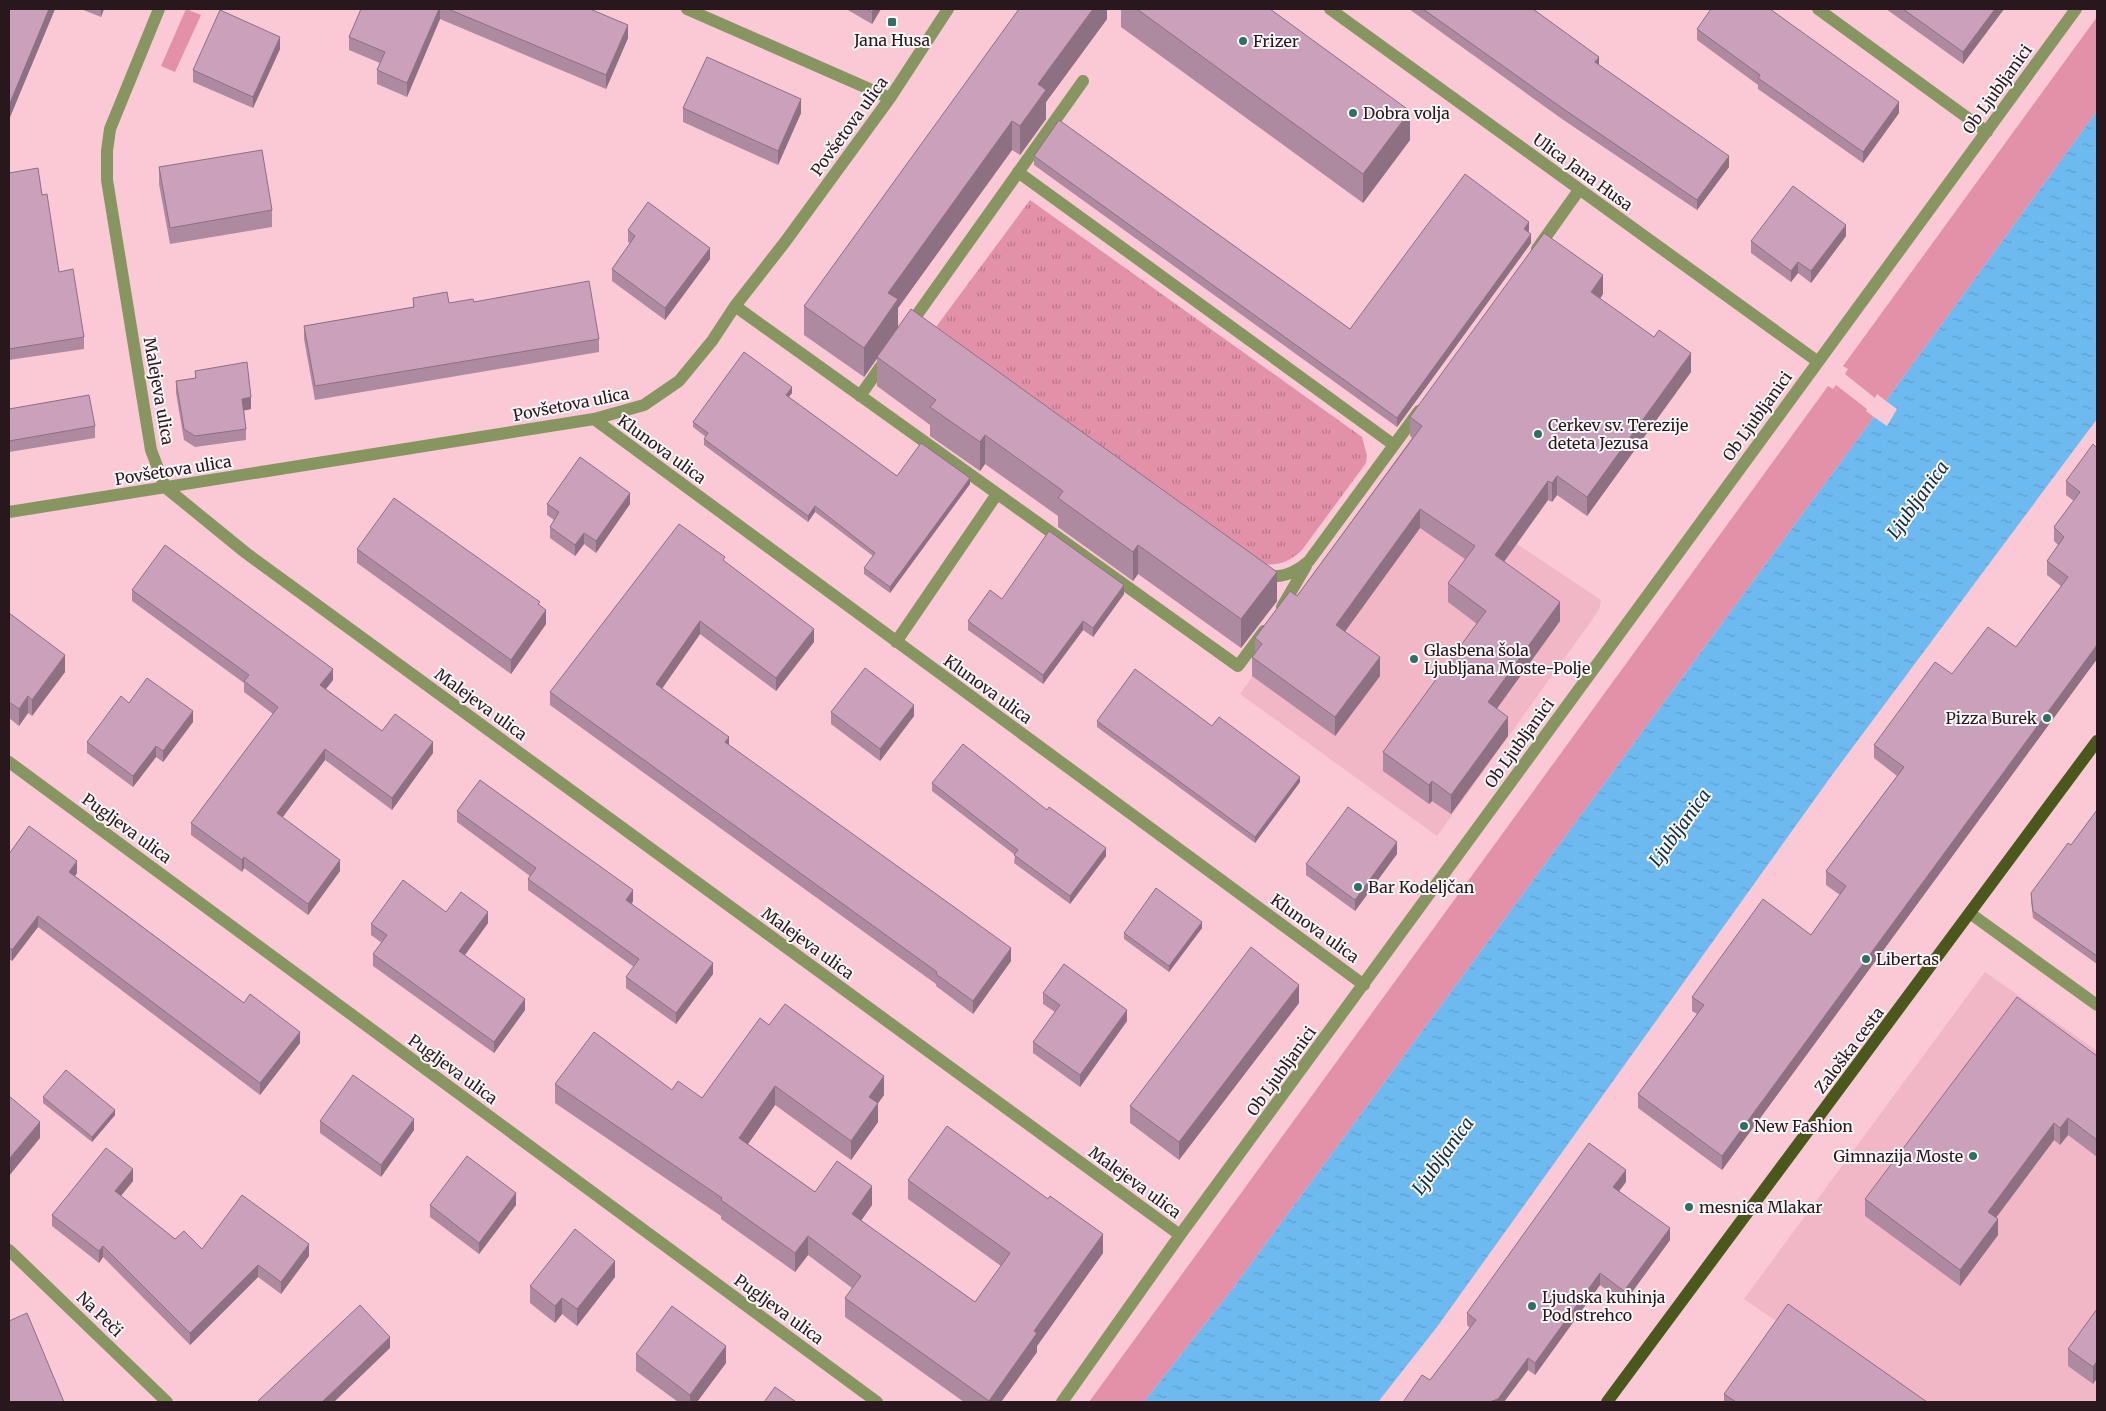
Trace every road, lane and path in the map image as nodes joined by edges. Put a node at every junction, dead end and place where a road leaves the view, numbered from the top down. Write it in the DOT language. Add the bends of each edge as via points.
graph roads {
  1 [pos="159,9"];
  2 [pos="687,9"];
  3 [pos="948,9"];
  4 [pos="1330,9"];
  5 [pos="1818,9"];
  6 [pos="2076,9"];
  7 [pos="1083,81"];
  8 [pos="890,98"];
  9 [pos="1987,132"];
  10 [pos="1018,172"];
  11 [pos="1579,190"];
  12 [pos="1527,262"];
  13 [pos="735,306"];
  14 [pos="902,337"];
  15 [pos="891,351"];
  16 [pos="1817,361"];
  17 [pos="860,396"];
  18 [pos="1429,397"];
  19 [pos="594,419"];
  20 [pos="1394,445"];
  21 [pos="165,487"];
  22 [pos="997,494"];
  23 [pos="9,512"];
  24 [pos="1309,562"];
  25 [pos="1251,568"];
  26 [pos="896,642"];
  27 [pos="2097,741"];
  28 [pos="9,762"];
  29 [pos="1971,914"];
  30 [pos="1364,984"];
  31 [pos="2097,1005"];
  32 [pos="1180,1235"];
  33 [pos="9,1250"];
  34 [pos="167,1402"];
  35 [pos="877,1402"];
  36 [pos="1062,1402"];
  37 [pos="1607,1402"];
  1 -- 21 [label="street, Malejeva ulica" via="110,129 107,180 150,440"];
  2 -- 8 [label="street"];
  3 -- 8 [label="street, Povšetova ulica"];
  4 -- 11 [label="street, Ulica Jana Husa"];
  5 -- 9 [label="street"];
  6 -- 9 [label="street, Ob Ljubljanici"];
  7 -- 10 [label="street"];
  8 -- 13 [label="street, Povšetova ulica"];
  9 -- 16 [label="street, Ob Ljubljanici"];
  10 -- 14 [label="street" via="916,325"];
  10 -- 20 [label="street"];
  11 -- 12 [label="street"];
  11 -- 16 [label="street, Ulica Jana Husa"];
  13 -- 17 [label="street"];
  13 -- 19 [label="street, Povšetova ulica" via="712,341 667,391 644,405"];
  15 -- 17 [label="street"];
  16 -- 30 [label="street, Ob Ljubljanici"];
  17 -- 22 [label="street"];
  18 -- 20 [label="street"];
  19 -- 21 [label="street, Povšetova ulica"];
  19 -- 26 [label="street, Klunova ulica"];
  20 -- 24 [label="street"];
  21 -- 23 [label="street, Povšetova ulica"];
  21 -- 32 [label="street, Malejeva ulica" via="246,553"];
  22 -- 24 [label="street" via="1238,666 1273,620"];
  22 -- 26 [label="street"];
  24 -- 25 [label="street" via="1298,570 1272,578"];
  26 -- 30 [label="street, Klunova ulica"];
  27 -- 29 [label="main road, Zaloška cesta"];
  28 -- 35 [label="street, Pugljeva ulica"];
  29 -- 31 [label="street"];
  29 -- 37 [label="main road, Zaloška cesta"];
  30 -- 32 [label="street, Ob Ljubljanici"];
  32 -- 36 [label="street, Ob Ljubljanici"];
  33 -- 34 [label="street, Na Peči"];
}
